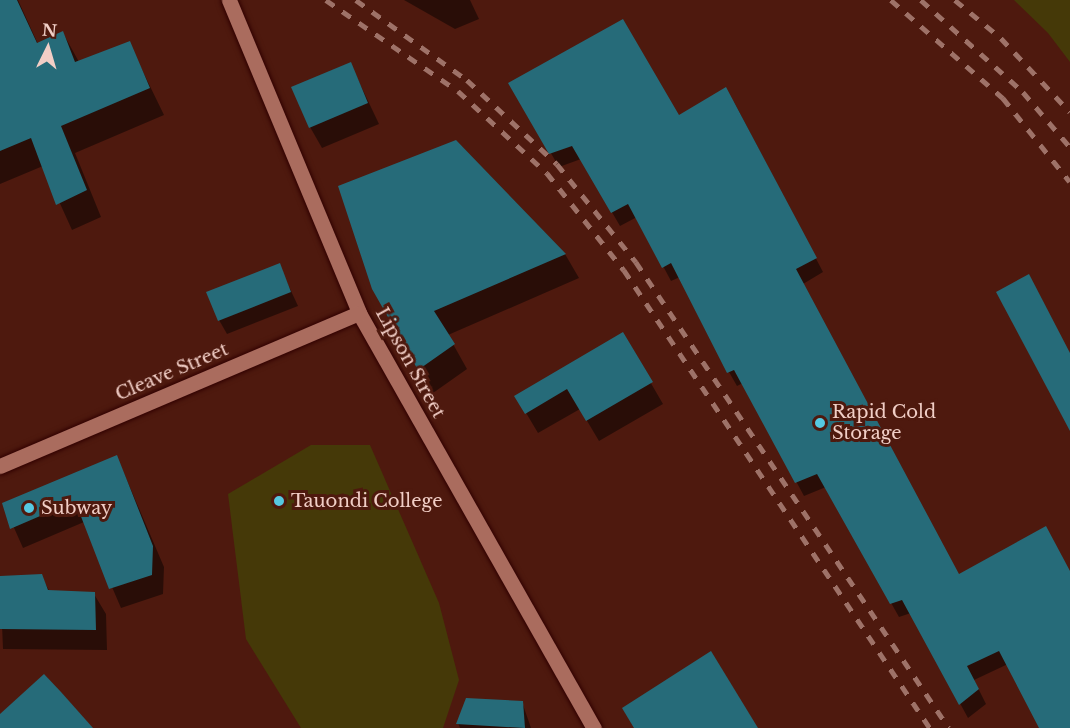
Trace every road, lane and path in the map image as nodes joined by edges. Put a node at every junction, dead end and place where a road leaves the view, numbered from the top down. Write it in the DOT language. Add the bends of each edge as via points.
graph roads {
  1 [pos="229,0"];
  2 [pos="359,313"];
  3 [pos="0,466"];
  4 [pos="594,728"];
  1 -- 2 [label="street, Lipson Street"];
  2 -- 3 [label="street, Cleave Street"];
  2 -- 4 [label="street, Lipson Street"];
}
